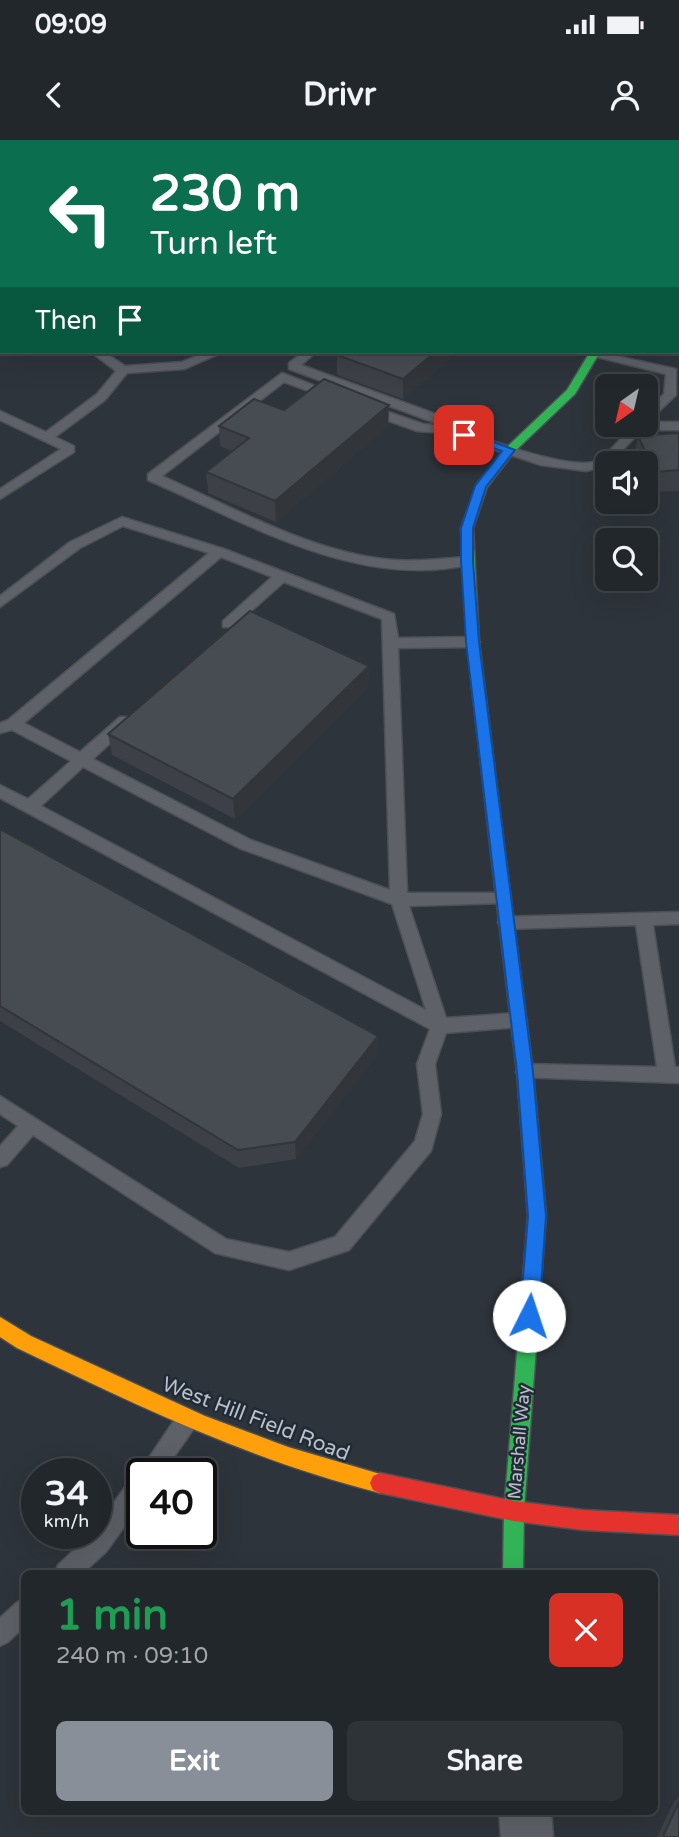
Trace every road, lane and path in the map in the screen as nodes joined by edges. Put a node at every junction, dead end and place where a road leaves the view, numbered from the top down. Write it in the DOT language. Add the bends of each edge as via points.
graph roads {
  1 [pos="100,354"];
  2 [pos="120,354"];
  3 [pos="212,354"];
  4 [pos="308,354"];
  5 [pos="590,354"];
  6 [pos="596,354"];
  7 [pos="111,362"];
  8 [pos="123,370"];
  9 [pos="675,371"];
  10 [pos="674,395"];
  11 [pos="658,409"];
  12 [pos="6,417"];
  13 [pos="658,425"];
  14 [pos="679,426"];
  15 [pos="0,428"];
  16 [pos="444,429"];
  17 [pos="46,438"];
  18 [pos="627,438"];
  19 [pos="510,450"];
  20 [pos="0,495"];
  21 [pos="219,552"];
  22 [pos="467,561"];
  23 [pos="282,576"];
  24 [pos="0,603"];
  25 [pos="228,624"];
  26 [pos="473,642"];
  27 [pos="391,643"];
  28 [pos="133,714"];
  29 [pos="7,726"];
  30 [pos="81,761"];
  31 [pos="0,791"];
  32 [pos="29,807"];
  33 [pos="503,897"];
  34 [pos="399,900"];
  35 [pos="679,918"];
  36 [pos="644,919"];
  37 [pos="506,922"];
  38 [pos="518,1020"];
  39 [pos="440,1026"];
  40 [pos="525,1072"];
  41 [pos="673,1075"];
  42 [pos="0,1104"];
  43 [pos="32,1124"];
  44 [pos="0,1158"];
  45 [pos="0,1326"];
  46 [pos="187,1419"];
  47 [pos="160,1458"];
  48 [pos="126,1505"];
  49 [pos="514,1511"];
  50 [pos="679,1525"];
  51 [pos="69,1570"];
  52 [pos="513,1570"];
  53 [pos="21,1614"];
  54 [pos="0,1634"];
  55 [pos="525,1815"];
  56 [pos="527,1837"];
  1 -- 7 [label="lane"];
  2 -- 7 [label="lane"];
  3 -- 8 [label="lane" via="184,365"];
  4 -- 16 [label="lane" via="293,366 438,419"];
  5 -- 19 [label="street, Marshall Way" via="571,392"];
  6 -- 9 [label="lane"];
  7 -- 8 [label="lane"];
  8 -- 17 [label="lane" via="101,397"];
  9 -- 10 [label="lane"];
  10 -- 11 [label="lane"];
  12 -- 15 [label="lane"];
  12 -- 17 [label="lane"];
  13 -- 14 [label="lane"];
  16 -- 19 [label="lane"];
  16 -- 22 [label="lane" via="421,428 282,377 153,477 316,546 367,561 403,565"];
  17 -- 20 [label="lane" via="71,449"];
  18 -- 19 [label="lane" via="603,463 586,467 545,462"];
  19 -- 22 [label="street, Marshall Way" via="481,486 467,528"];
  21 -- 23 [label="lane"];
  21 -- 24 [label="lane" via="122,521 75,545"];
  21 -- 29 [label="lane"];
  22 -- 26 [label="street, Marshall Way"];
  23 -- 25 [label="lane"];
  23 -- 27 [label="lane" via="389,617"];
  26 -- 27 [label="lane"];
  26 -- 33 [label="street, Marshall Way"];
  27 -- 34 [label="lane"];
  28 -- 30 [label="lane"];
  29 -- 30 [label="lane"];
  30 -- 32 [label="lane"];
  30 -- 34 [label="lane" via="244,844"];
  31 -- 32 [label="lane"];
  32 -- 39 [label="lane"];
  33 -- 34 [label="lane"];
  33 -- 37 [label="street, Marshall Way"];
  34 -- 39 [label="lane"];
  35 -- 36 [label="lane"];
  36 -- 37 [label="lane"];
  36 -- 41 [label="lane"];
  37 -- 38 [label="street, Marshall Way"];
  38 -- 39 [label="lane"];
  38 -- 40 [label="street, Marshall Way"];
  39 -- 43 [label="lane" via="426,1064 432,1114 424,1145 342,1244 289,1261 222,1247"];
  40 -- 41 [label="lane"];
  40 -- 49 [label="street, Marshall Way" via="537,1216"];
  42 -- 43 [label="lane"];
  43 -- 44 [label="lane"];
  45 -- 46 [label="street, West Hill Field Road" via="24,1342"];
  46 -- 47 [label="lane"];
  46 -- 49 [label="street, West Hill Field Road" via="330,1472"];
  48 -- 51 [label="lane" via="98,1544"];
  49 -- 50 [label="street, West Hill Field Road"];
  49 -- 52 [label="street, Marshall Way"];
  53 -- 54 [label="lane"];
  55 -- 56 [label="street"];
}
